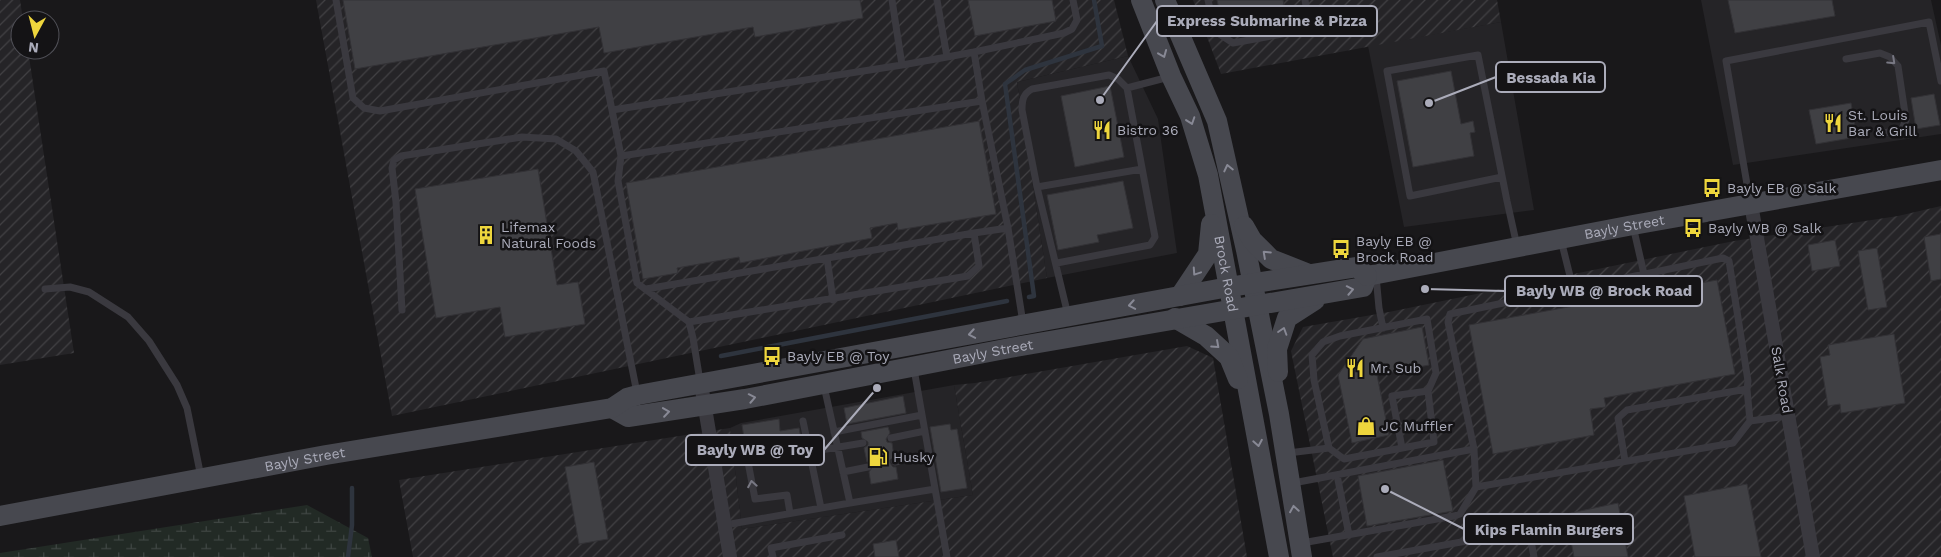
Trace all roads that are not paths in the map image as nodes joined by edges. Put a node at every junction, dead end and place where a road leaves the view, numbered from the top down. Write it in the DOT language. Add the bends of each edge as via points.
graph roads {
  1 [pos="336,0"];
  2 [pos="892,0"];
  3 [pos="936,0"];
  4 [pos="1073,0"];
  5 [pos="1141,0"];
  6 [pos="1165,0"];
  7 [pos="1208,0"];
  8 [pos="1305,0"];
  9 [pos="974,52"];
  10 [pos="947,57"];
  11 [pos="1846,59"];
  12 [pos="902,65"];
  13 [pos="1171,76"];
  14 [pos="1941,82"];
  15 [pos="1127,88"];
  16 [pos="982,101"];
  17 [pos="612,110"];
  18 [pos="1884,133"];
  19 [pos="620,156"];
  20 [pos="1142,169"];
  21 [pos="1941,170"];
  22 [pos="1208,175"];
  23 [pos="1502,176"];
  24 [pos="1037,187"];
  25 [pos="1751,204"];
  26 [pos="1239,215"];
  27 [pos="1633,224"];
  28 [pos="1008,228"];
  29 [pos="974,233"];
  30 [pos="1561,238"];
  31 [pos="1517,246"];
  32 [pos="827,258"];
  33 [pos="1057,263"];
  34 [pos="1310,274"];
  35 [pos="1644,274"];
  36 [pos="1371,275"];
  37 [pos="1253,284"];
  38 [pos="1229,287"];
  39 [pos="1573,288"];
  40 [pos="45,289"];
  41 [pos="646,289"];
  42 [pos="1326,294"];
  43 [pos="1180,296"];
  44 [pos="833,300"];
  45 [pos="1257,306"];
  46 [pos="1233,309"];
  47 [pos="402,310"];
  48 [pos="1069,316"];
  49 [pos="1175,318"];
  50 [pos="688,322"];
  51 [pos="1024,325"];
  52 [pos="1383,328"];
  53 [pos="914,366"];
  54 [pos="701,384"];
  55 [pos="824,384"];
  56 [pos="1747,389"];
  57 [pos="1428,391"];
  58 [pos="638,396"];
  59 [pos="704,406"];
  60 [pos="612,408"];
  61 [pos="1253,413"];
  62 [pos="1279,414"];
  63 [pos="922,415"];
  64 [pos="1788,416"];
  65 [pos="803,421"];
  66 [pos="1750,421"];
  67 [pos="925,431"];
  68 [pos="834,432"];
  69 [pos="890,438"];
  70 [pos="863,443"];
  71 [pos="838,448"];
  72 [pos="1329,448"];
  73 [pos="1402,448"];
  74 [pos="1474,449"];
  75 [pos="810,453"];
  76 [pos="1285,453"];
  77 [pos="929,456"];
  78 [pos="1625,461"];
  79 [pos="895,462"];
  80 [pos="868,467"];
  81 [pos="844,472"];
  82 [pos="1337,475"];
  83 [pos="201,479"];
  84 [pos="1290,483"];
  85 [pos="1476,487"];
  86 [pos="935,489"];
  87 [pos="850,503"];
  88 [pos="821,508"];
  89 [pos="790,513"];
  90 [pos="0,516"];
  91 [pos="725,525"];
  92 [pos="842,535"];
  93 [pos="1349,535"];
  94 [pos="1301,550"];
  95 [pos="730,557"];
  96 [pos="773,557"];
  97 [pos="947,557"];
  98 [pos="1279,557"];
  99 [pos="1378,557"];
  100 [pos="1534,557"];
  101 [pos="1813,557"];
  1 -- 17 [label="lane" via="353,98 364,108 380,111 604,71"];
  2 -- 12 [label="lane"];
  3 -- 10 [label="lane"];
  4 -- 9 [label="lane" via="1077,20 1064,33"];
  5 -- 13 [label="main road, Brock Road, one-way"];
  26 -- 6 [label="main road, Brock Road, one-way" via="1217,122"];
  7 -- 8 [label="lane" via="1215,31 1233,43 1298,31 1307,12"];
  9 -- 10 [label="lane"];
  9 -- 16 [label="lane"];
  10 -- 12 [label="lane"];
  11 -- 18 [label="lane, one-way" via="1880,53 1890,56 1898,66 1906,120 1902,129"];
  12 -- 17 [label="lane"];
  13 -- 15 [label="lane"];
  13 -- 22 [label="main road, Brock Road, one-way" via="1190,116"];
  14 -- 25 [label="lane" via="1929,22 1726,61"];
  15 -- 20 [label="lane"];
  15 -- 24 [label="lane" via="1109,76 1027,92 1022,99 1022,110"];
  16 -- 19 [label="lane"];
  16 -- 28 [label="lane"];
  17 -- 19 [label="lane"];
  19 -- 41 [label="lane" via="618,181 637,283"];
  20 -- 24 [label="lane"];
  20 -- 33 [label="lane" via="1155,237 1153,242"];
  21 -- 25 [label="main road, Bayly Street"];
  22 -- 38 [label="main road, Brock Road"];
  22 -- 43 [label="main road, one-way" via="1211,231 1208,254"];
  23 -- 23 [label="lane" via="1478,55 1387,71 1410,196"];
  23 -- 31 [label="lane"];
  24 -- 33 [label="lane"];
  25 -- 27 [label="main road, Bayly Street"];
  25 -- 64 [label="street, Salk Road"];
  34 -- 26 [label="main road, one-way" via="1271,259 1252,240"];
  26 -- 37 [label="main road, Brock Road"];
  27 -- 30 [label="main road, Bayly Street"];
  27 -- 35 [label="lane"];
  28 -- 29 [label="lane"];
  28 -- 51 [label="lane"];
  29 -- 32 [label="lane"];
  29 -- 44 [label="lane" via="978,266 968,276"];
  30 -- 31 [label="main road, Bayly Street"];
  30 -- 39 [label="lane"];
  31 -- 36 [label="main road, Bayly Street"];
  32 -- 41 [label="lane"];
  32 -- 44 [label="lane"];
  33 -- 48 [label="lane"];
  34 -- 36 [label="main road, Bayly Street" via="1357,266"];
  34 -- 37 [label="main road, Bayly Street"];
  35 -- 39 [label="lane"];
  35 -- 56 [label="lane" via="1723,258 1728,261"];
  42 -- 36 [label="main road, Bayly Street, one-way" via="1363,287"];
  36 -- 52 [label="lane"];
  37 -- 38 [label="main road, Bayly Street"];
  37 -- 45 [label="main road, Brock Road"];
  38 -- 43 [label="main road, Bayly Street"];
  38 -- 46 [label="main road, Brock Road"];
  39 -- 74 [label="lane" via="1450,314 1448,322"];
  40 -- 83 [label="lane" via="70,286 89,292 128,317 149,341 177,384 186,408"];
  41 -- 50 [label="lane"];
  42 -- 45 [label="main road, Bayly Street"];
  62 -- 42 [label="main road, one-way" via="1278,348 1287,318"];
  43 -- 48 [label="main road, Bayly Street, one-way"];
  44 -- 50 [label="lane"];
  45 -- 46 [label="main road, Bayly Street"];
  45 -- 62 [label="main road, Brock Road"];
  46 -- 49 [label="main road, Bayly Street"];
  46 -- 61 [label="main road, Brock Road"];
  47 -- 58 [label="lane" via="394,160 401,156 522,137 556,139 576,151 593,172"];
  48 -- 51 [label="main road, Bayly Street"];
  49 -- 53 [label="main road, Bayly Street"];
  49 -- 61 [label="main road, one-way" via="1206,336 1229,357"];
  50 -- 54 [label="lane"];
  51 -- 54 [label="main road, Bayly Street, one-way"];
  52 -- 57 [label="lane" via="1427,319 1436,373"];
  52 -- 72 [label="lane" via="1323,342 1312,355 1314,380"];
  53 -- 55 [label="main road, Bayly Street"];
  53 -- 63 [label="lane"];
  54 -- 58 [label="main road, Bayly Street"];
  54 -- 59 [label="street"];
  59 -- 55 [label="main road, Bayly Street, one-way"];
  55 -- 68 [label="lane"];
  56 -- 66 [label="lane"];
  56 -- 78 [label="lane" via="1627,410 1618,418"];
  57 -- 73 [label="lane" via="1434,442"];
  57 -- 73 [label="lane" via="1392,396"];
  58 -- 60 [label="main road, Bayly Street" via="627,398"];
  60 -- 59 [label="main road, Bayly Street, one-way" via="628,417"];
  59 -- 91 [label="street"];
  60 -- 83 [label="main road, Bayly Street"];
  61 -- 98 [label="main road, Brock Road, one-way"];
  62 -- 76 [label="main road, Brock Road"];
  63 -- 67 [label="lane"];
  63 -- 68 [label="lane"];
  64 -- 66 [label="lane"];
  64 -- 101 [label="street, Salk Road"];
  65 -- 75 [label="lane"];
  66 -- 78 [label="lane" via="1733,443"];
  67 -- 69 [label="lane"];
  67 -- 77 [label="lane"];
  68 -- 71 [label="lane"];
  70 -- 71 [label="lane"];
  71 -- 75 [label="lane"];
  71 -- 81 [label="lane"];
  72 -- 73 [label="lane" via="1344,459"];
  72 -- 76 [label="lane"];
  74 -- 82 [label="lane"];
  74 -- 85 [label="lane"];
  75 -- 88 [label="lane"];
  89 -- 75 [label="lane, one-way" via="787,494 755,499 748,462"];
  76 -- 84 [label="main road, Brock Road"];
  77 -- 79 [label="lane"];
  77 -- 86 [label="lane"];
  78 -- 85 [label="lane"];
  80 -- 81 [label="lane"];
  81 -- 87 [label="lane"];
  82 -- 84 [label="lane"];
  82 -- 93 [label="lane"];
  83 -- 90 [label="main road, Bayly Street"];
  94 -- 84 [label="main road, Brock Road, one-way"];
  85 -- 93 [label="lane" via="1460,514"];
  86 -- 87 [label="lane"];
  86 -- 97 [label="lane"];
  87 -- 88 [label="lane"];
  88 -- 89 [label="lane"];
  89 -- 91 [label="lane"];
  91 -- 95 [label="street"];
  92 -- 96 [label="lane" via="771,548"];
  93 -- 94 [label="lane"];
  99 -- 100 [label="lane" via="1530,530"];
}
